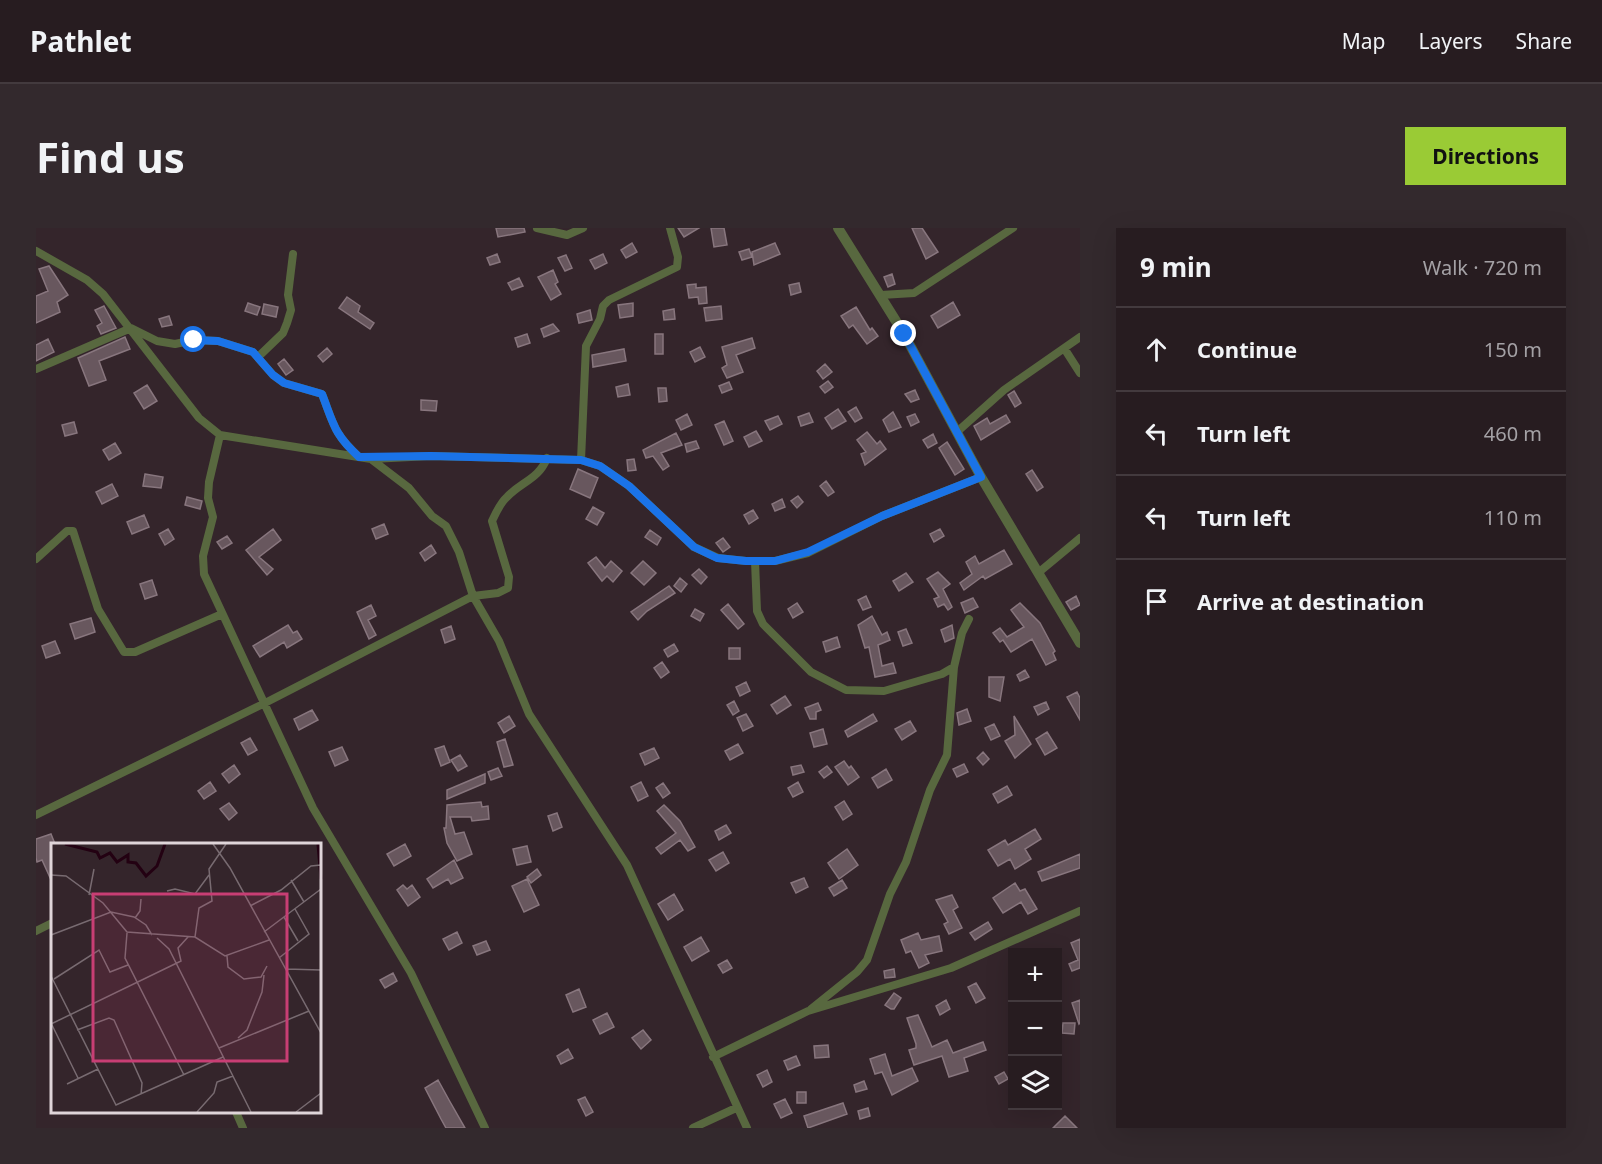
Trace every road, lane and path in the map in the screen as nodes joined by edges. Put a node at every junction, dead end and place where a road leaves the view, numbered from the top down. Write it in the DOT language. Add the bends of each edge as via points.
graph roads {
  1 [pos="537,228"];
  2 [pos="583,228"];
  3 [pos="670,228"];
  4 [pos="838,228"];
  5 [pos="1013,228"];
  6 [pos="36,251"];
  7 [pos="293,254"];
  8 [pos="881,295"];
  9 [pos="131,328"];
  10 [pos="1080,337"];
  11 [pos="1064,348"];
  12 [pos="258,357"];
  13 [pos="36,369"];
  14 [pos="1080,373"];
  15 [pos="958,431"];
  16 [pos="220,435"];
  17 [pos="359,457"];
  18 [pos="547,458"];
  19 [pos="371,459"];
  20 [pos="581,460"];
  21 [pos="981,477"];
  22 [pos="1080,538"];
  23 [pos="36,559"];
  24 [pos="755,561"];
  25 [pos="1038,573"];
  26 [pos="473,596"];
  27 [pos="222,614"];
  28 [pos="969,619"];
  29 [pos="1077,631"];
  30 [pos="1080,643"];
  31 [pos="954,667"];
  32 [pos="265,703"];
  33 [pos="36,815"];
  34 [pos="1080,911"];
  35 [pos="51,924"];
  36 [pos="36,931"];
  37 [pos="808,1011"];
  38 [pos="712,1057"];
  39 [pos="736,1108"];
  40 [pos="236,1113"];
  41 [pos="243,1128"];
  42 [pos="485,1128"];
  43 [pos="693,1128"];
  44 [pos="747,1128"];
  1 -- 2 [label="street" via="567,235"];
  3 -- 20 [label="street" via="677,267 609,300 586,346"];
  4 -- 8 [label="street"];
  5 -- 8 [label="street" via="914,293"];
  6 -- 9 [label="street" via="87,280"];
  7 -- 12 [label="street" via="287,323 283,333"];
  8 -- 15 [label="street"];
  9 -- 12 [label="street" via="175,344 218,341"];
  9 -- 13 [label="street"];
  9 -- 16 [label="street" via="199,418"];
  10 -- 11 [label="street"];
  11 -- 14 [label="street"];
  11 -- 15 [label="street" via="1004,390"];
  12 -- 17 [label="street" via="284,383 322,394 341,440"];
  15 -- 21 [label="street"];
  16 -- 17 [label="street"];
  16 -- 27 [label="street" via="209,482 213,517 203,556 204,574"];
  17 -- 19 [label="street"];
  18 -- 19 [label="street"];
  18 -- 20 [label="street"];
  18 -- 26 [label="street" via="543,468 506,498 492,521 509,577 508,588"];
  19 -- 26 [label="street" via="409,488 432,516 446,526"];
  20 -- 24 [label="street" via="600,466 629,486 694,547 717,558"];
  21 -- 24 [label="street" via="882,516 808,552 775,561"];
  21 -- 25 [label="street"];
  22 -- 25 [label="street"];
  23 -- 27 [label="street" via="67,531 72,531 98,609 124,652 135,652"];
  24 -- 31 [label="street" via="757,611 763,624 811,672 846,690 884,691"];
  25 -- 29 [label="street"];
  26 -- 32 [label="street"];
  26 -- 38 [label="street" via="499,641 529,714 627,864"];
  27 -- 32 [label="street"];
  28 -- 31 [label="street"];
  29 -- 30 [label="street"];
  31 -- 37 [label="street" via="947,755 930,790 867,960"];
  32 -- 33 [label="street"];
  32 -- 42 [label="street" via="313,808 411,973"];
  34 -- 37 [label="street" via="951,968"];
  35 -- 36 [label="street"];
  37 -- 38 [label="street"];
  38 -- 39 [label="street"];
  39 -- 43 [label="street"];
  39 -- 44 [label="street"];
  40 -- 41 [label="street"];
}
